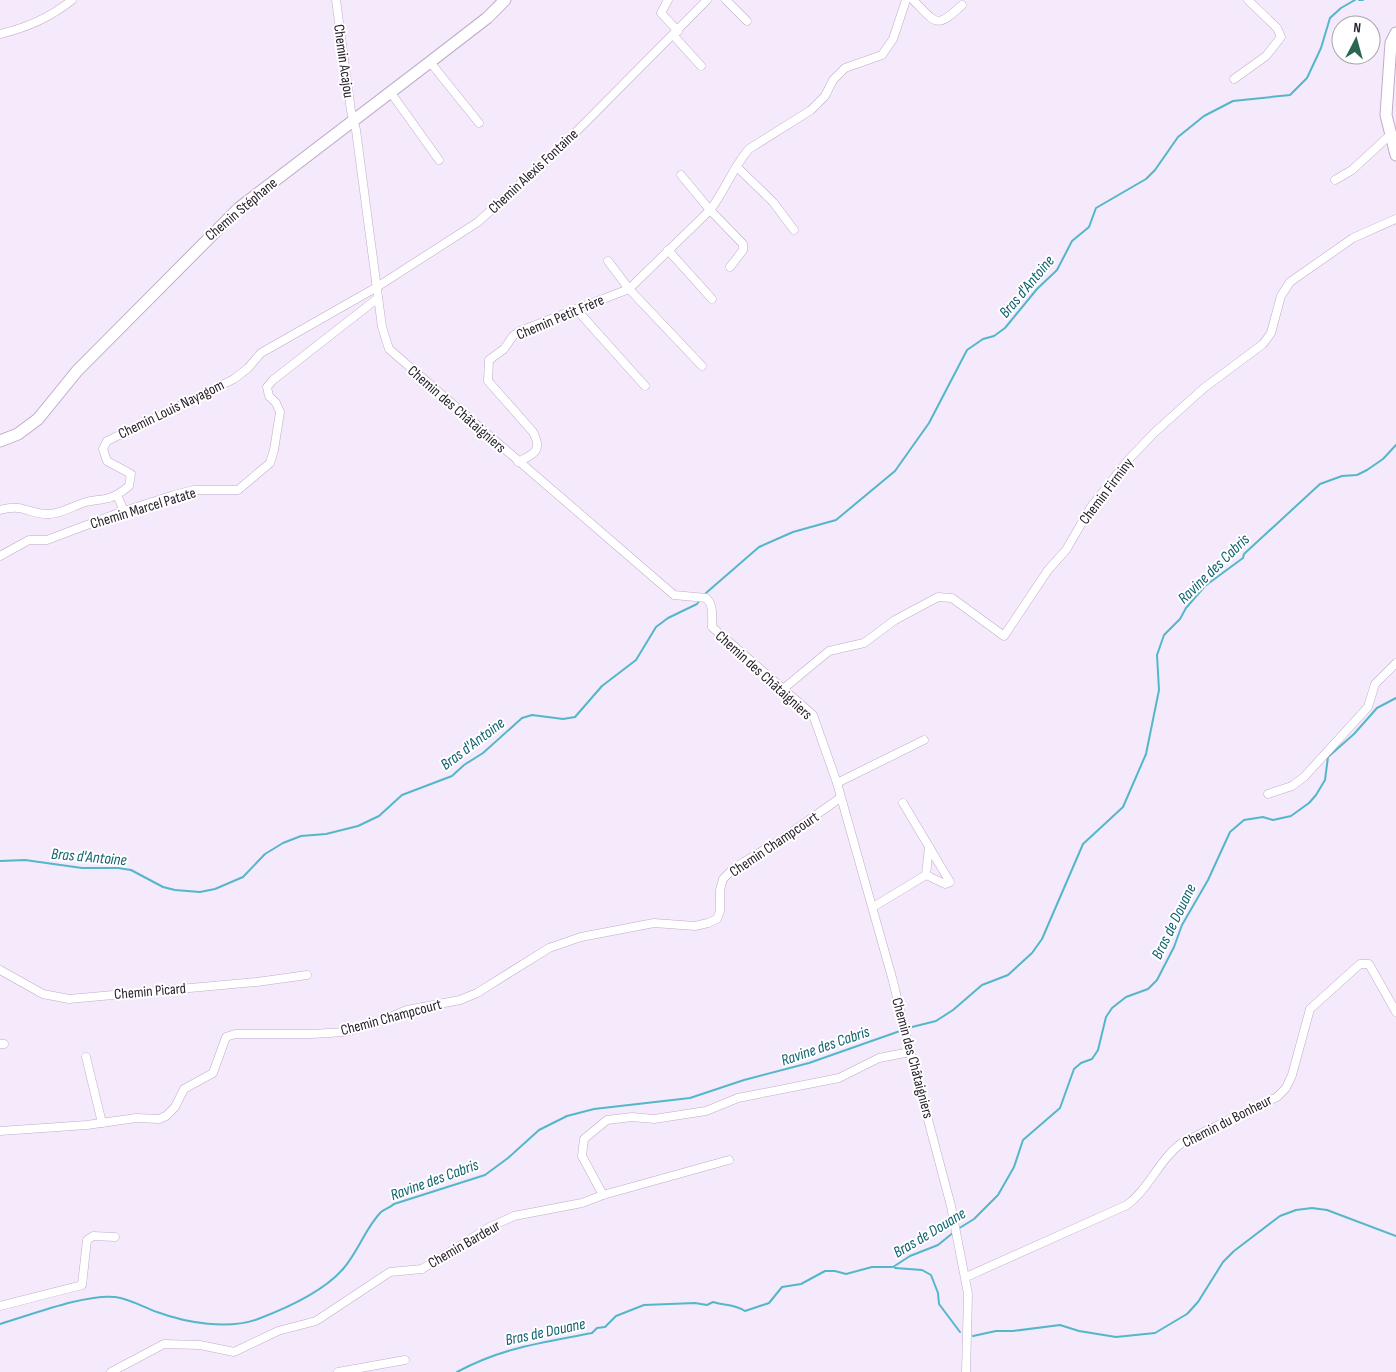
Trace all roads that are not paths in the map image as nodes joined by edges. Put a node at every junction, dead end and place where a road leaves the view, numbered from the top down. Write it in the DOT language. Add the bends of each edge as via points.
graph roads {
  1 [pos="72,0"];
  2 [pos="336,0"];
  3 [pos="505,0"];
  4 [pos="668,0"];
  5 [pos="707,0"];
  6 [pos="726,0"];
  7 [pos="906,0"];
  8 [pos="913,0"];
  9 [pos="1248,0"];
  10 [pos="962,5"];
  11 [pos="747,22"];
  12 [pos="676,33"];
  13 [pos="1396,33"];
  14 [pos="0,34"];
  15 [pos="430,62"];
  16 [pos="701,66"];
  17 [pos="1234,79"];
  18 [pos="391,93"];
  19 [pos="354,122"];
  20 [pos="479,123"];
  21 [pos="1390,135"];
  22 [pos="1396,155"];
  23 [pos="439,160"];
  24 [pos="737,167"];
  25 [pos="682,174"];
  26 [pos="1334,180"];
  27 [pos="710,210"];
  28 [pos="1396,219"];
  29 [pos="794,230"];
  30 [pos="668,250"];
  31 [pos="608,261"];
  32 [pos="730,267"];
  33 [pos="377,287"];
  34 [pos="629,289"];
  35 [pos="378,298"];
  36 [pos="712,299"];
  37 [pos="576,309"];
  38 [pos="702,366"];
  39 [pos="645,386"];
  40 [pos="0,441"];
  41 [pos="518,462"];
  42 [pos="117,495"];
  43 [pos="0,510"];
  44 [pos="124,511"];
  45 [pos="0,556"];
  46 [pos="1396,664"];
  47 [pos="783,689"];
  48 [pos="924,740"];
  49 [pos="837,782"];
  50 [pos="1268,794"];
  51 [pos="840,798"];
  52 [pos="903,803"];
  53 [pos="929,846"];
  54 [pos="926,875"];
  55 [pos="873,907"];
  56 [pos="0,970"];
  57 [pos="307,975"];
  58 [pos="1396,1012"];
  59 [pos="910,1052"];
  60 [pos="86,1056"];
  61 [pos="102,1123"];
  62 [pos="0,1131"];
  63 [pos="729,1160"];
  64 [pos="603,1195"];
  65 [pos="115,1237"];
  66 [pos="966,1277"];
  67 [pos="0,1306"];
  68 [pos="404,1360"];
  69 [pos="111,1372"];
  70 [pos="338,1372"];
  71 [pos="966,1372"];
  1 -- 14 [label="street" via="43,19"];
  2 -- 19 [label="street, Chemin Acajou"];
  3 -- 15 [label="main road, Chemin Stéphane"];
  4 -- 12 [label="street" via="661,14"];
  5 -- 12 [label="street, Chemin Alexis Fontaine"];
  6 -- 11 [label="street"];
  7 -- 24 [label="street, Chemin Petit Frère" via="893,39 882,55 845,68 818,104 761,140"];
  8 -- 10 [label="street" via="939,22 946,20"];
  9 -- 17 [label="street" via="1281,36 1266,56"];
  12 -- 16 [label="street"];
  12 -- 33 [label="street, Chemin Alexis Fontaine" via="564,145 478,222"];
  13 -- 21 [label="main road" via="1391,43 1386,103"];
  15 -- 18 [label="main road, Chemin Stéphane"];
  15 -- 20 [label="street"];
  18 -- 19 [label="main road, Chemin Stéphane"];
  18 -- 23 [label="street"];
  19 -- 33 [label="street, Chemin des Châtaigniers"];
  19 -- 40 [label="main road, Chemin Stéphane" via="239,208 76,371 38,419 18,434"];
  21 -- 22 [label="main road"];
  21 -- 26 [label="street" via="1352,170"];
  24 -- 27 [label="street, Chemin Petit Frère"];
  24 -- 29 [label="street" via="773,202"];
  25 -- 27 [label="street"];
  27 -- 30 [label="street, Chemin Petit Frère"];
  27 -- 32 [label="street" via="743,244"];
  28 -- 47 [label="street, Chemin Firminy" via="1353,238 1290,282 1281,296 1271,333 1264,344 1204,388 1129,459 1091,507 1066,550 1048,570 1004,636 952,598 938,597 895,620 864,643 829,651"];
  30 -- 34 [label="street, Chemin Petit Frère"];
  30 -- 36 [label="street"];
  31 -- 34 [label="street"];
  33 -- 35 [label="street, Chemin des Châtaigniers"];
  33 -- 42 [label="street, Chemin Louis Nayagom" via="261,353 234,379 107,441 103,449 107,461 131,474 129,486"];
  34 -- 37 [label="street, Chemin Petit Frère"];
  34 -- 38 [label="street"];
  35 -- 41 [label="street, Chemin des Châtaigniers" via="389,350"];
  35 -- 44 [label="street, Chemin Marcel Patate" via="267,387 280,412 274,450 270,463 251,481 238,490 194,490"];
  37 -- 39 [label="street"];
  37 -- 41 [label="street, Chemin Petit Frère" via="520,331 489,360 488,381 537,439 538,447 534,454"];
  41 -- 47 [label="street, Chemin des Châtaigniers" via="674,595 709,600 712,627"];
  42 -- 43 [label="street" via="51,514 26,508"];
  42 -- 44 [label="street"];
  44 -- 45 [label="street, Chemin Marcel Patate" via="48,540 29,540"];
  46 -- 50 [label="street" via="1375,684 1368,707 1304,777 1292,786"];
  47 -- 49 [label="street, Chemin des Châtaigniers" via="813,715"];
  48 -- 49 [label="street"];
  49 -- 51 [label="street, Chemin des Châtaigniers"];
  51 -- 55 [label="street, Chemin des Châtaigniers"];
  51 -- 61 [label="street, Chemin Champcourt" via="734,868 723,879 720,911 716,919 708,923 695,926 654,923 581,936 549,948 477,993 460,1000 407,1010 345,1032 235,1034 223,1041 213,1073 184,1089 166,1116"];
  52 -- 53 [label="street"];
  53 -- 54 [label="street"];
  53 -- 54 [label="street" via="950,882 945,884"];
  54 -- 55 [label="street"];
  55 -- 59 [label="street, Chemin des Châtaigniers"];
  56 -- 57 [label="street, Chemin Picard" via="43,994 69,999"];
  58 -- 66 [label="street, Chemin du Bonheur" via="1369,964 1360,964 1310,1008 1292,1075 1286,1088 1277,1096 1169,1152 1138,1197 1127,1205"];
  59 -- 64 [label="street" via="879,1058 839,1078 738,1098 706,1112 654,1119 607,1120 584,1139 582,1156"];
  59 -- 66 [label="street, Chemin des Châtaigniers" via="944,1178"];
  60 -- 61 [label="street"];
  61 -- 62 [label="street, Chemin Champcourt"];
  63 -- 64 [label="street, Chemin Bardeur"];
  64 -- 69 [label="street, Chemin Bardeur" via="582,1203 514,1216 422,1269 390,1272 316,1321 278,1331 234,1352 200,1345 164,1344"];
  65 -- 67 [label="street" via="93,1236 87,1240 82,1285"];
  66 -- 71 [label="street, Chemin des Châtaigniers"];
  68 -- 70 [label="street"];
}
